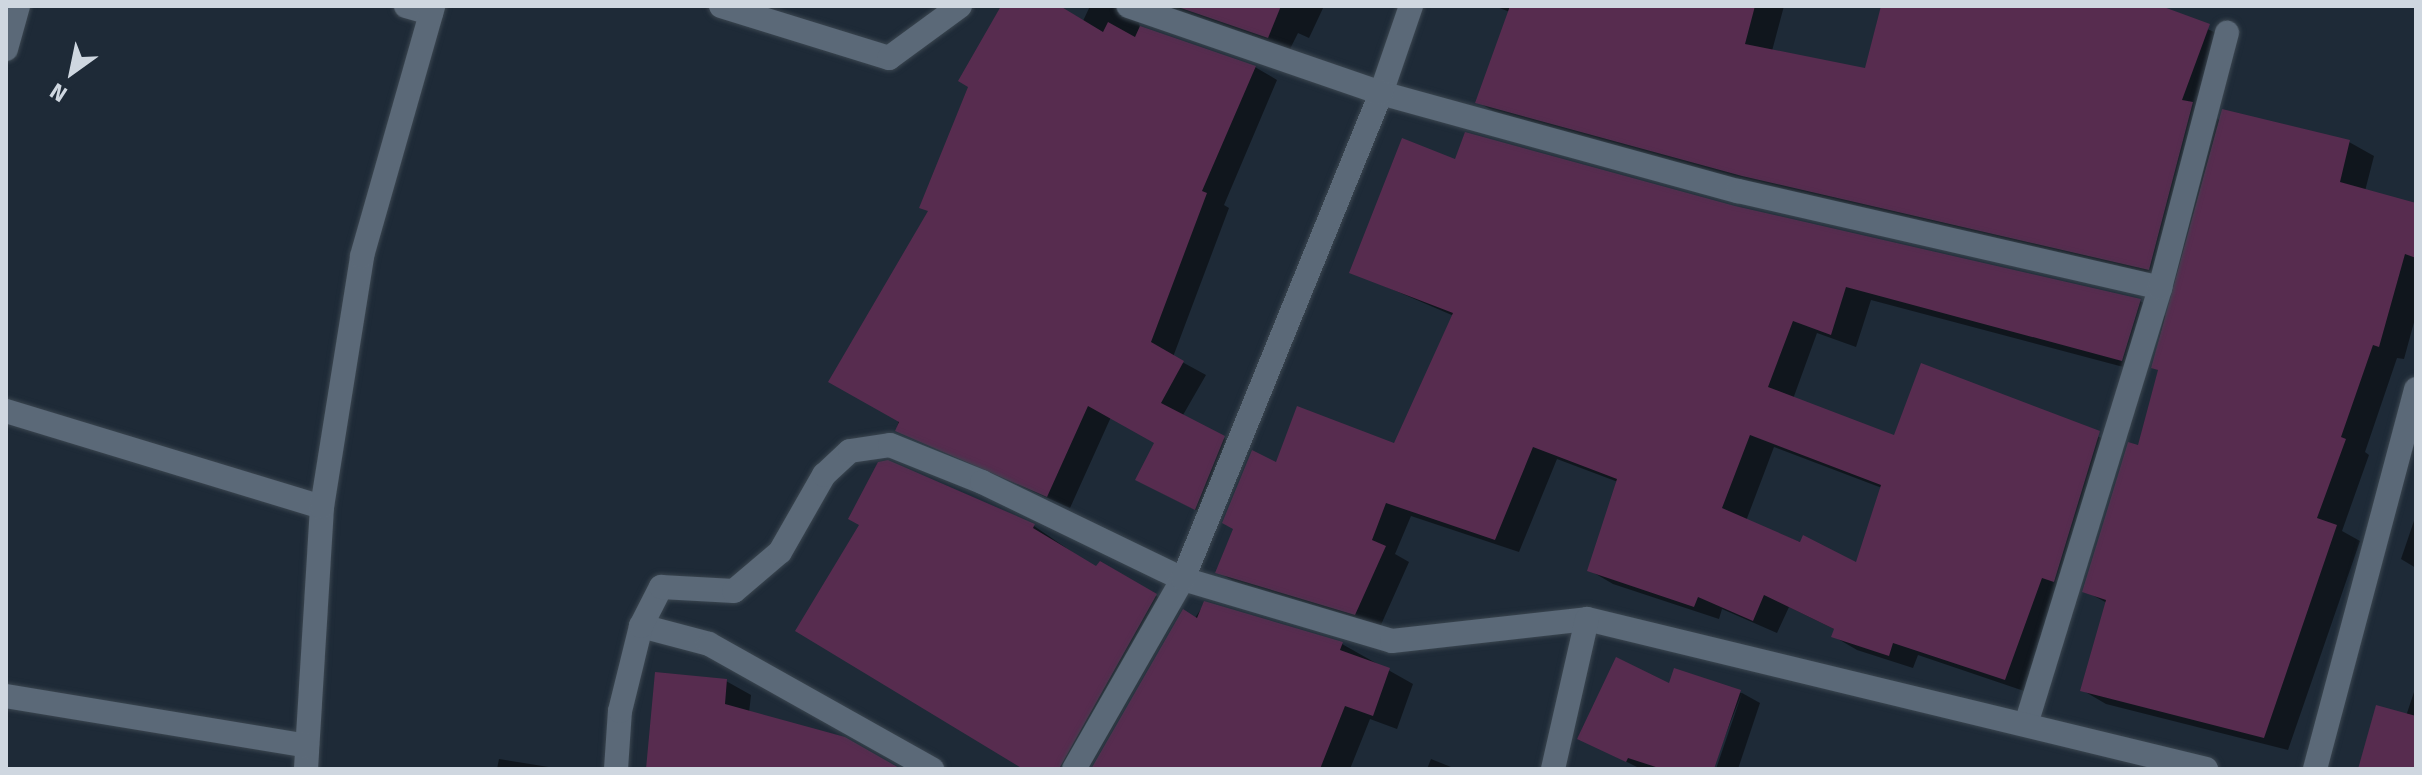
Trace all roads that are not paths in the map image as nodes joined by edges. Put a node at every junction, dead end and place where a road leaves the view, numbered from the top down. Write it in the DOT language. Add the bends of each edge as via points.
graph roads {
  1 [pos="18,6"];
  2 [pos="406,6"];
  3 [pos="721,6"];
  4 [pos="960,6"];
  5 [pos="1129,6"];
  6 [pos="1411,6"];
  7 [pos="432,10"];
  8 [pos="751,11"];
  9 [pos="2227,33"];
  10 [pos="6,49"];
  11 [pos="1381,93"];
  12 [pos="2160,288"];
  13 [pos="2416,389"];
  14 [pos="6,411"];
  15 [pos="322,507"];
  16 [pos="1183,579"];
  17 [pos="1587,619"];
  18 [pos="641,626"];
  19 [pos="6,696"];
  20 [pos="2027,721"];
  21 [pos="307,758"];
  22 [pos="616,769"];
  23 [pos="932,769"];
  24 [pos="1074,769"];
  25 [pos="1553,769"];
  26 [pos="2206,769"];
  27 [pos="2315,769"];
  1 -- 10 [label="street"];
  2 -- 7 [label="street"];
  3 -- 8 [label="street"];
  4 -- 8 [label="street" via="889,58"];
  5 -- 11 [label="street"];
  6 -- 11 [label="street"];
  7 -- 15 [label="street" via="362,256"];
  9 -- 12 [label="street"];
  11 -- 12 [label="street" via="1738,191"];
  11 -- 16 [label="street"];
  12 -- 20 [label="street"];
  13 -- 27 [label="street"];
  14 -- 15 [label="street"];
  15 -- 21 [label="street"];
  16 -- 17 [label="street" via="1392,641"];
  16 -- 18 [label="street" via="982,482 890,445 850,451 824,475 780,552 734,591 661,587"];
  16 -- 24 [label="street"];
  17 -- 20 [label="street"];
  17 -- 25 [label="street"];
  18 -- 22 [label="street" via="620,711"];
  18 -- 23 [label="street" via="709,644"];
  19 -- 21 [label="street"];
  20 -- 26 [label="street"];
}
